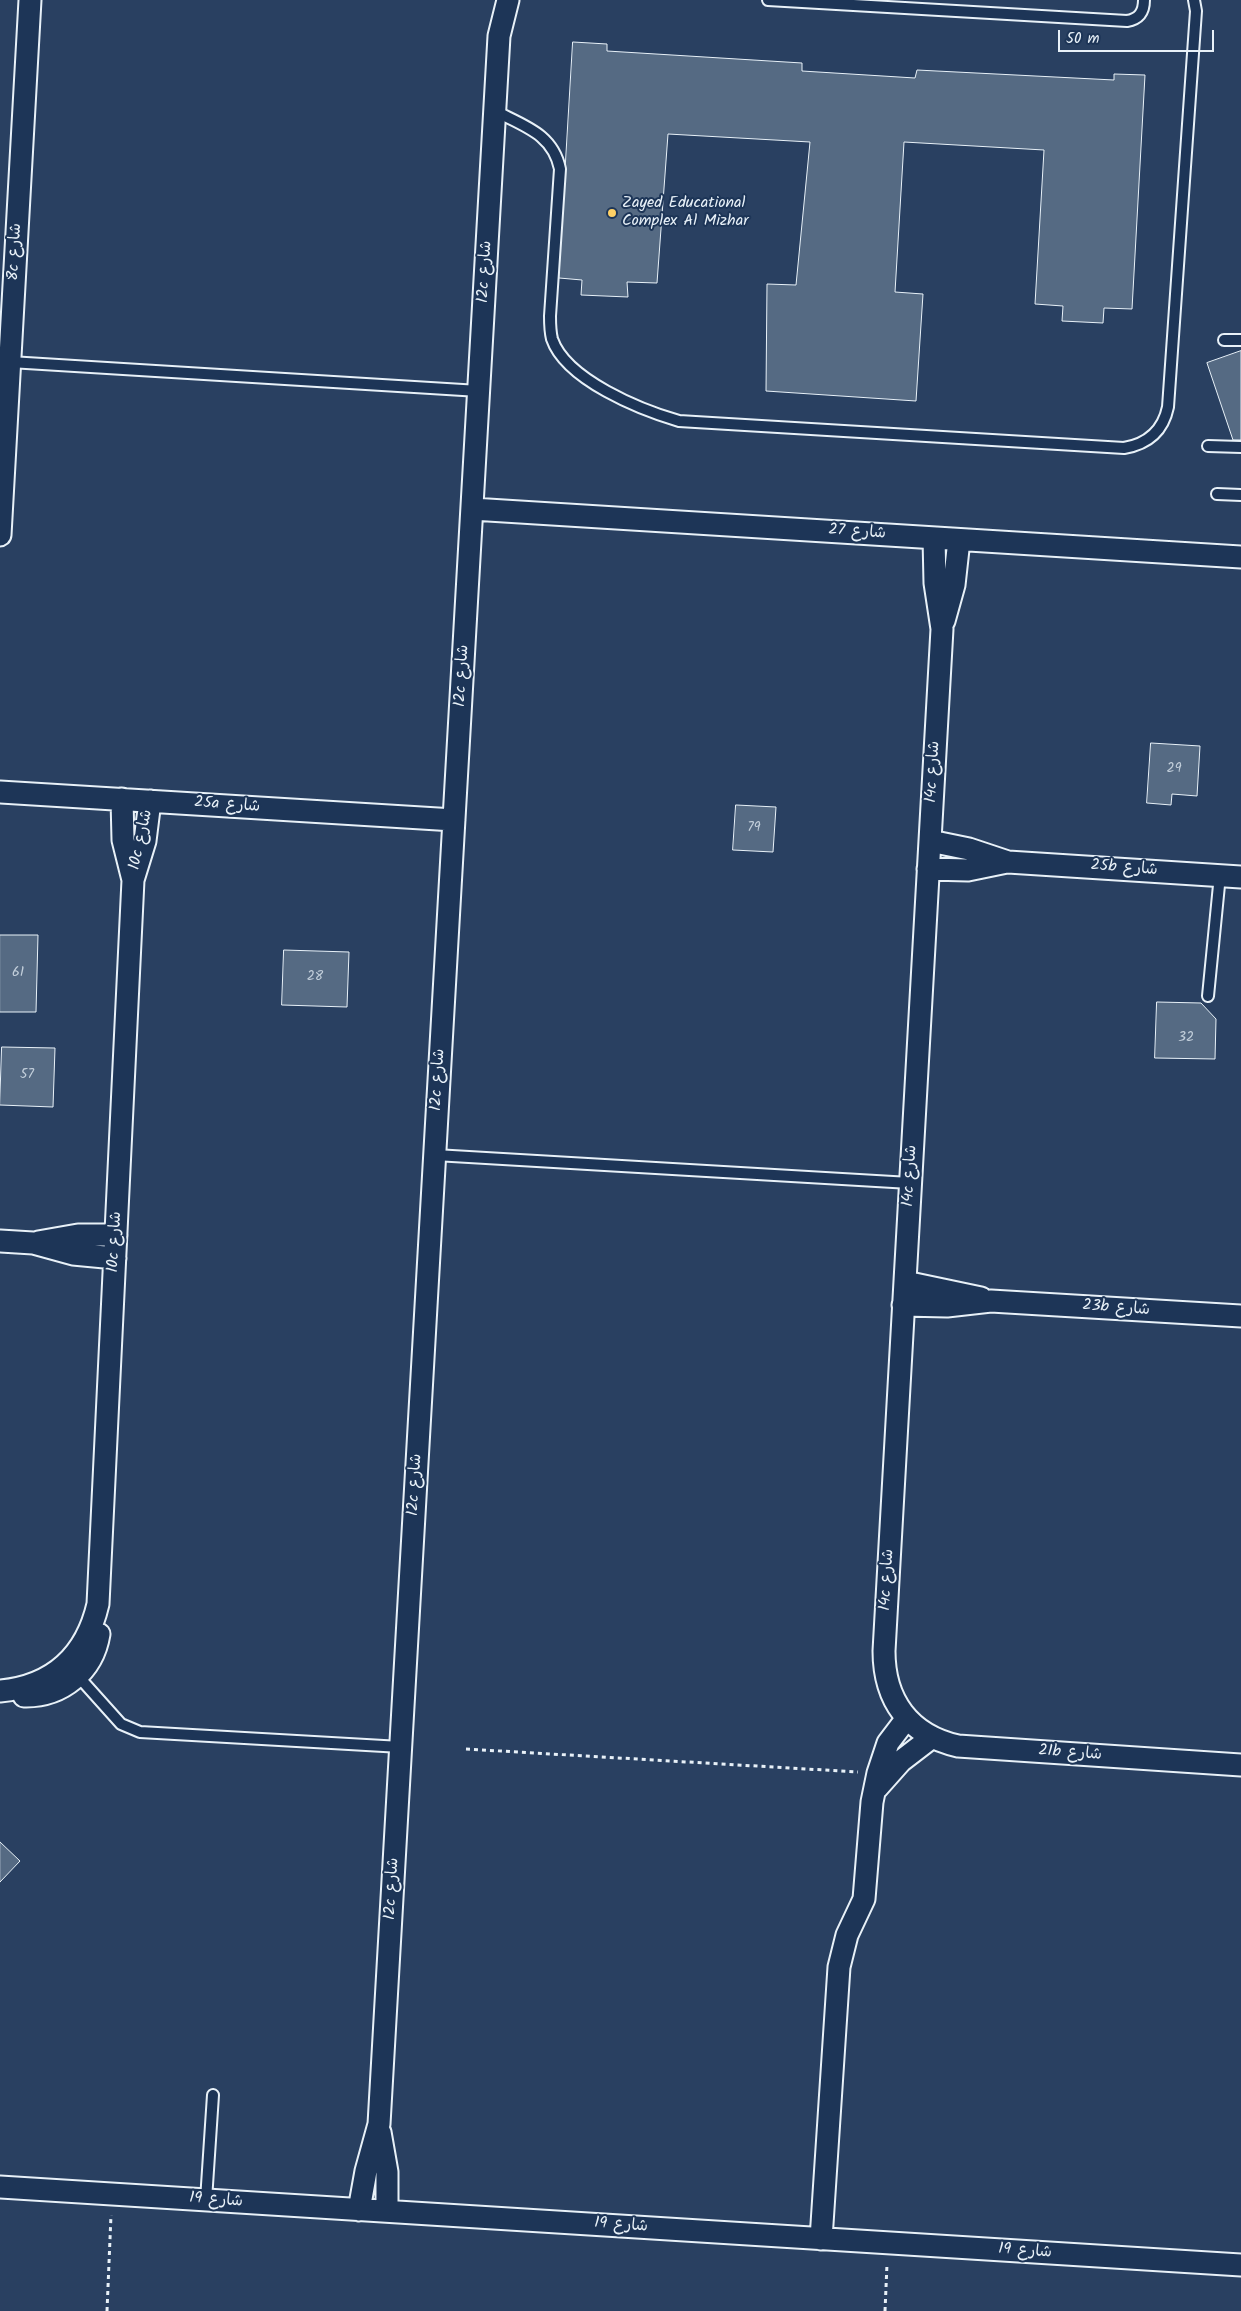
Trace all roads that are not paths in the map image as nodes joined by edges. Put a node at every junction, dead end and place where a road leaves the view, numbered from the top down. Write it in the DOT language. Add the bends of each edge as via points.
graph roads {
  1 [pos="30,0"];
  2 [pos="491,0"];
  3 [pos="508,0"];
  4 [pos="768,0"];
  5 [pos="1144,0"];
  6 [pos="1194,0"];
  7 [pos="499,36"];
  8 [pos="495,111"];
  9 [pos="7,292"];
  10 [pos="1224,340"];
  11 [pos="1241,340"];
  12 [pos="10,362"];
  13 [pos="479,391"];
  14 [pos="1208,446"];
  15 [pos="1241,447"];
  16 [pos="2,475"];
  17 [pos="1217,494"];
  18 [pos="1241,495"];
  19 [pos="472,509"];
  20 [pos="0,535"];
  21 [pos="934,538"];
  22 [pos="959,540"];
  23 [pos="1241,557"];
  24 [pos="942,629"];
  25 [pos="0,792"];
  26 [pos="122,799"];
  27 [pos="150,801"];
  28 [pos="454,820"];
  29 [pos="930,841"];
  30 [pos="1008,862"];
  31 [pos="928,869"];
  32 [pos="1220,875"];
  33 [pos="1241,876"];
  34 [pos="133,880"];
  35 [pos="1208,996"];
  36 [pos="435,1154"];
  37 [pos="910,1183"];
  38 [pos="116,1234"];
  39 [pos="0,1241"];
  40 [pos="33,1243"];
  41 [pos="115,1258"];
  42 [pos="905,1282"];
  43 [pos="991,1301"];
  44 [pos="903,1304"];
  45 [pos="1241,1316"];
  46 [pos="73,1670"];
  47 [pos="0,1691"];
  48 [pos="907,1718"];
  49 [pos="931,1738"];
  50 [pos="401,1747"];
  51 [pos="1241,1765"];
  52 [pos="877,1781"];
  53 [pos="213,2095"];
  54 [pos="379,2124"];
  55 [pos="0,2187"];
  56 [pos="206,2200"];
  57 [pos="359,2210"];
  58 [pos="387,2211"];
  59 [pos="821,2239"];
  60 [pos="1241,2265"];
  1 -- 9 [label="street, 8c شارع"];
  2 -- 7 [label="street, 12c شارع"];
  3 -- 7 [label="street, 12c شارع"];
  4 -- 5 [label="lane" via="1127,21 1141,13"];
  6 -- 8 [label="lane" via="1196,10 1168,407 1155,435 1136,446 1124,448 679,421 628,404 583,375 564,357 552,338 550,316 558,160 554,150 541,136"];
  7 -- 8 [label="street, 12c شارع"];
  8 -- 13 [label="street, 12c شارع"];
  9 -- 12 [label="street, 8c شارع"];
  10 -- 11 [label="lane"];
  12 -- 13 [label="lane"];
  12 -- 16 [label="street, 8c شارع"];
  13 -- 19 [label="street, 12c شارع"];
  14 -- 15 [label="lane"];
  16 -- 20 [label="street, 8c شارع"];
  17 -- 18 [label="lane"];
  19 -- 21 [label="street, شارع 27"];
  19 -- 28 [label="street, 12c شارع"];
  21 -- 22 [label="street, شارع 27"];
  21 -- 24 [label="street, 14c شارع" via="935,583"];
  22 -- 23 [label="street, شارع 27"];
  22 -- 24 [label="street, 14c شارع" via="954,585"];
  24 -- 29 [label="street, 14c شارع"];
  25 -- 26 [label="street, 25a شارع"];
  26 -- 27 [label="street, 25a شارع"];
  26 -- 34 [label="street, 10c شارع" via="123,840"];
  27 -- 28 [label="street, 25a شارع"];
  27 -- 34 [label="street, 10c شارع" via="144,841"];
  28 -- 36 [label="street, 12c شارع"];
  29 -- 30 [label="street, 25b شارع"];
  29 -- 31 [label="street, 14c شارع"];
  30 -- 31 [label="street, 25b شارع" via="968,870"];
  30 -- 32 [label="street, 25b شارع"];
  31 -- 37 [label="street, 14c شارع"];
  32 -- 33 [label="street, 25b شارع"];
  32 -- 35 [label="lane"];
  34 -- 38 [label="street, 10c شارع"];
  36 -- 37 [label="lane"];
  36 -- 50 [label="street, 12c شارع"];
  37 -- 42 [label="street, 14c شارع"];
  38 -- 40 [label="street" via="78,1235"];
  38 -- 41 [label="street, 10c شارع"];
  39 -- 40 [label="street"];
  40 -- 41 [label="street" via="73,1254"];
  41 -- 46 [label="street, 10c شارع" via="98,1604 100,1631 92,1656"];
  42 -- 43 [label="street, 23b شارع"];
  42 -- 44 [label="street, 14c شارع"];
  43 -- 44 [label="street, 23b شارع" via="947,1306"];
  43 -- 45 [label="street, 23b شارع"];
  44 -- 48 [label="street, 14c شارع" via="884,1664 890,1692"];
  46 -- 47 [label="street, 10c شارع"];
  46 -- 50 [label="lane" via="121,1724 140,1732"];
  48 -- 49 [label="street, 21b شارع"];
  48 -- 52 [label="street" via="888,1744"];
  49 -- 51 [label="street, 21b شارع" via="958,1746"];
  49 -- 52 [label="street"];
  50 -- 54 [label="street, 12c شارع"];
  52 -- 59 [label="street" via="872,1802 864,1899 847,1935 840,1967"];
  53 -- 56 [label="lane"];
  54 -- 57 [label="street, 12c شارع"];
  54 -- 58 [label="street, 12c شارع" via="387,2172"];
  55 -- 56 [label="street, شارع 19"];
  56 -- 57 [label="street, شارع 19"];
  57 -- 58 [label="street, شارع 19"];
  58 -- 59 [label="street, شارع 19"];
  59 -- 60 [label="street, شارع 19"];
}
